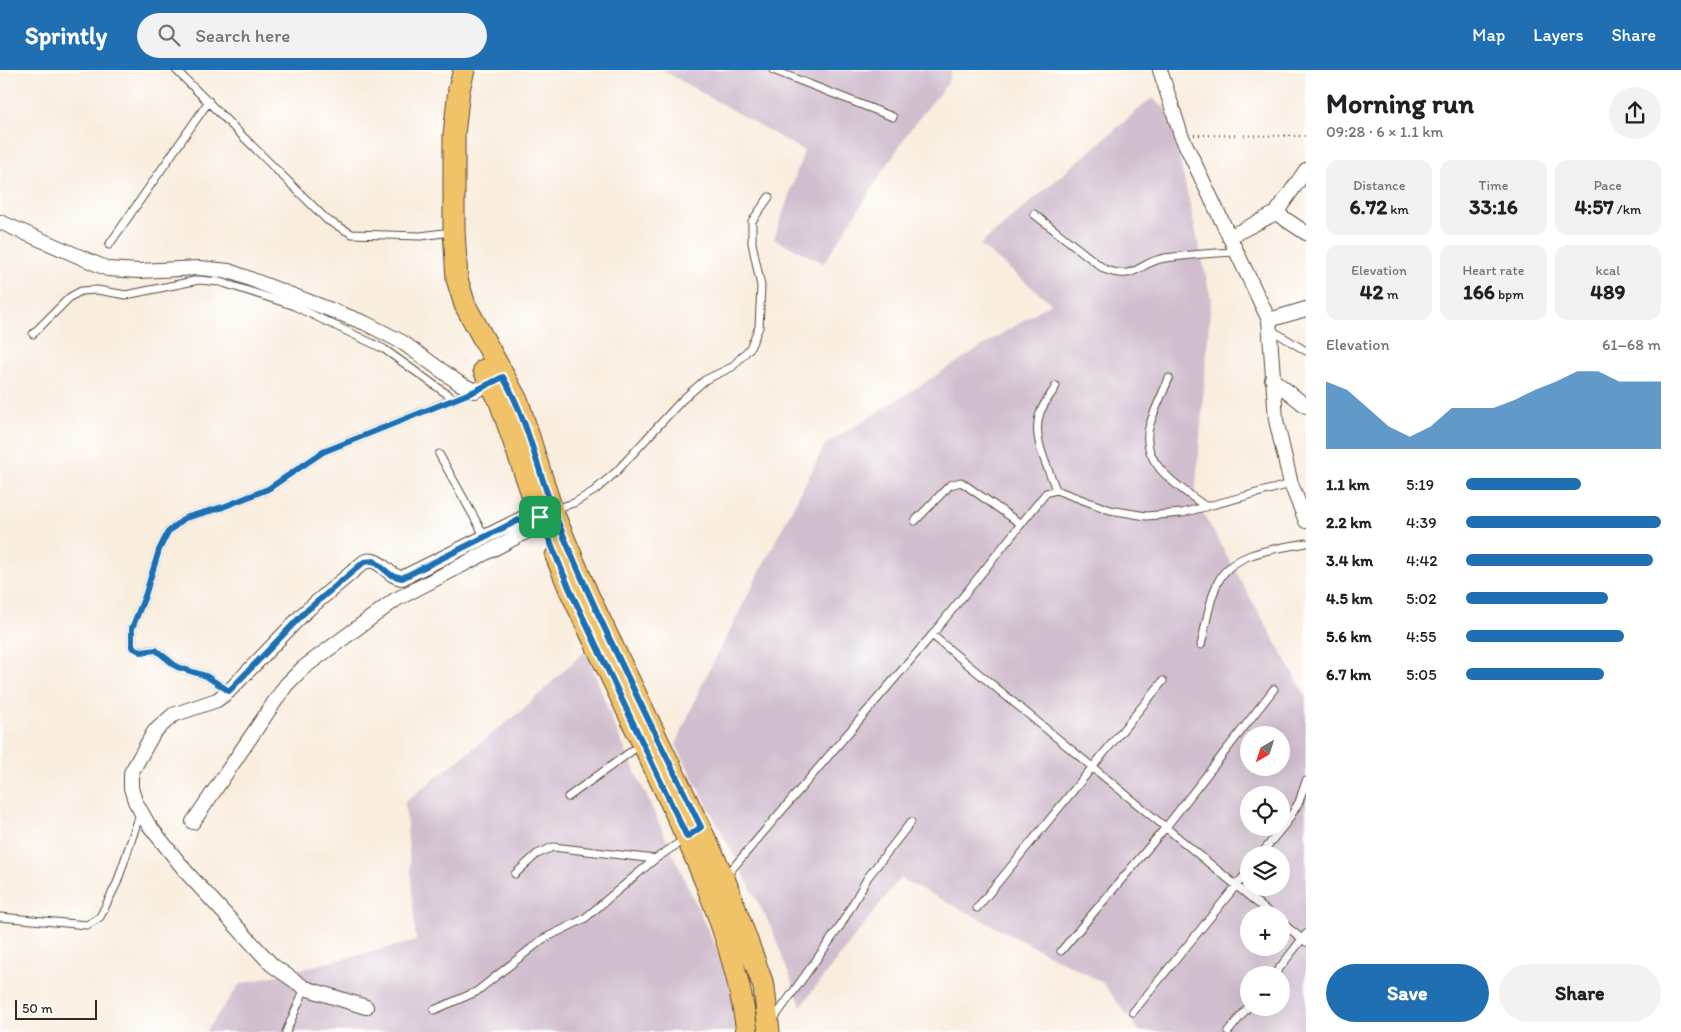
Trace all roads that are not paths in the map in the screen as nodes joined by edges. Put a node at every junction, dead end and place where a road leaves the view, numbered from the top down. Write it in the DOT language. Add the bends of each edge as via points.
graph roads {
  1 [pos="176,70"];
  2 [pos="450,70"];
  3 [pos="464,70"];
  4 [pos="773,70"];
  5 [pos="1160,70"];
  6 [pos="208,102"];
  7 [pos="893,117"];
  8 [pos="1306,170"];
  9 [pos="768,197"];
  10 [pos="1276,213"];
  11 [pos="1034,214"];
  12 [pos="0,222"];
  13 [pos="447,232"];
  14 [pos="1306,233"];
  15 [pos="1229,237"];
  16 [pos="109,245"];
  17 [pos="1235,252"];
  18 [pos="1306,309"];
  19 [pos="1269,324"];
  20 [pos="33,334"];
  21 [pos="1306,351"];
  22 [pos="1170,378"];
  23 [pos="1272,379"];
  24 [pos="489,383"];
  25 [pos="1056,386"];
  26 [pos="454,399"];
  27 [pos="1306,406"];
  28 [pos="439,454"];
  29 [pos="1292,484"];
  30 [pos="1056,490"];
  31 [pos="1206,507"];
  32 [pos="542,516"];
  33 [pos="1306,519"];
  34 [pos="915,521"];
  35 [pos="1021,524"];
  36 [pos="485,537"];
  37 [pos="1306,542"];
  38 [pos="932,635"];
  39 [pos="1201,645"];
  40 [pos="1162,681"];
  41 [pos="1274,689"];
  42 [pos="229,691"];
  43 [pos="649,738"];
  44 [pos="1091,766"];
  45 [pos="1306,781"];
  46 [pos="568,798"];
  47 [pos="140,811"];
  48 [pos="193,822"];
  49 [pos="911,822"];
  50 [pos="1166,827"];
  51 [pos="694,832"];
  52 [pos="1267,846"];
  53 [pos="655,859"];
  54 [pos="514,874"];
  55 [pos="724,878"];
  56 [pos="1240,881"];
  57 [pos="1236,886"];
  58 [pos="1261,906"];
  59 [pos="977,908"];
  60 [pos="0,917"];
  61 [pos="1290,928"];
  62 [pos="1305,938"];
  63 [pos="1061,951"];
  64 [pos="1282,966"];
  65 [pos="305,988"];
  66 [pos="366,1007"];
  67 [pos="434,1010"];
  68 [pos="1132,1012"];
  69 [pos="1241,1016"];
  70 [pos="770,1028"];
  71 [pos="286,1032"];
  72 [pos="747,1032"];
  73 [pos="1228,1032"];
  1 -- 6 [label="lane"];
  2 -- 13 [label="main road" via="441,128"];
  3 -- 13 [label="main road" via="454,135"];
  4 -- 7 [label="lane"];
  5 -- 15 [label="street" via="1181,135"];
  6 -- 13 [label="lane" via="327,220 352,234 421,236"];
  6 -- 16 [label="lane"];
  8 -- 10 [label="street"];
  9 -- 32 [label="lane" via="752,221 752,243 762,286 759,327 750,348 732,367 705,380 682,400 616,472 594,491"];
  10 -- 14 [label="street"];
  10 -- 15 [label="street"];
  11 -- 17 [label="lane" via="1104,269 1117,274 1131,273 1163,258"];
  12 -- 24 [label="street" via="108,269 199,268 229,271 365,323 402,342 459,383"];
  13 -- 24 [label="main road" via="464,305"];
  15 -- 17 [label="street"];
  17 -- 19 [label="street"];
  18 -- 19 [label="street"];
  19 -- 21 [label="lane"];
  19 -- 23 [label="street"];
  20 -- 26 [label="lane" via="80,291 97,290 126,296 199,280 220,282 292,305 384,349"];
  22 -- 31 [label="lane" via="1150,425 1148,441 1153,459 1163,473"];
  23 -- 27 [label="street"];
  23 -- 29 [label="street" via="1276,420"];
  24 -- 26 [label="lane"];
  24 -- 32 [label="main road" via="518,402"];
  25 -- 30 [label="lane" via="1040,412 1038,436"];
  26 -- 42 [label="lane" via="323,452 268,489 185,518 168,532 132,628 132,647 141,652 156,650 177,667 206,676"];
  28 -- 36 [label="lane"];
  29 -- 31 [label="lane"];
  29 -- 33 [label="street"];
  30 -- 31 [label="lane" via="1110,510 1146,516"];
  30 -- 35 [label="lane" via="1046,493"];
  32 -- 36 [label="street" via="523,518"];
  32 -- 43 [label="main road" via="588,595"];
  32 -- 48 [label="street" via="528,531 395,600 303,668 286,686"];
  34 -- 35 [label="lane" via="950,486 961,482"];
  35 -- 38 [label="lane"];
  36 -- 42 [label="street" via="402,578 391,575 374,561 364,562 305,612"];
  37 -- 39 [label="lane" via="1253,554 1226,569 1218,582"];
  38 -- 44 [label="lane"];
  38 -- 55 [label="lane"];
  40 -- 44 [label="lane"];
  41 -- 50 [label="lane"];
  42 -- 47 [label="street" via="217,700 172,715 154,732 131,773 131,788"];
  43 -- 46 [label="lane"];
  43 -- 51 [label="main road"];
  44 -- 50 [label="lane"];
  44 -- 59 [label="lane"];
  45 -- 52 [label="lane" via="1299,802"];
  47 -- 60 [label="lane" via="117,883 100,918 87,925"];
  47 -- 65 [label="street" via="188,874 272,965"];
  49 -- 70 [label="lane" via="868,877 839,928"];
  50 -- 57 [label="lane"];
  50 -- 63 [label="lane"];
  51 -- 53 [label="lane"];
  51 -- 55 [label="main road"];
  51 -- 72 [label="main road" via="707,886 737,979"];
  53 -- 54 [label="lane" via="553,847 537,854"];
  53 -- 67 [label="lane" via="584,919 543,938 476,992"];
  55 -- 70 [label="main road" via="764,987"];
  56 -- 57 [label="lane"];
  57 -- 58 [label="lane"];
  57 -- 68 [label="lane"];
  61 -- 62 [label="lane"];
  62 -- 64 [label="lane"];
  65 -- 66 [label="street"];
  65 -- 71 [label="lane"];
  69 -- 73 [label="lane"];
}
